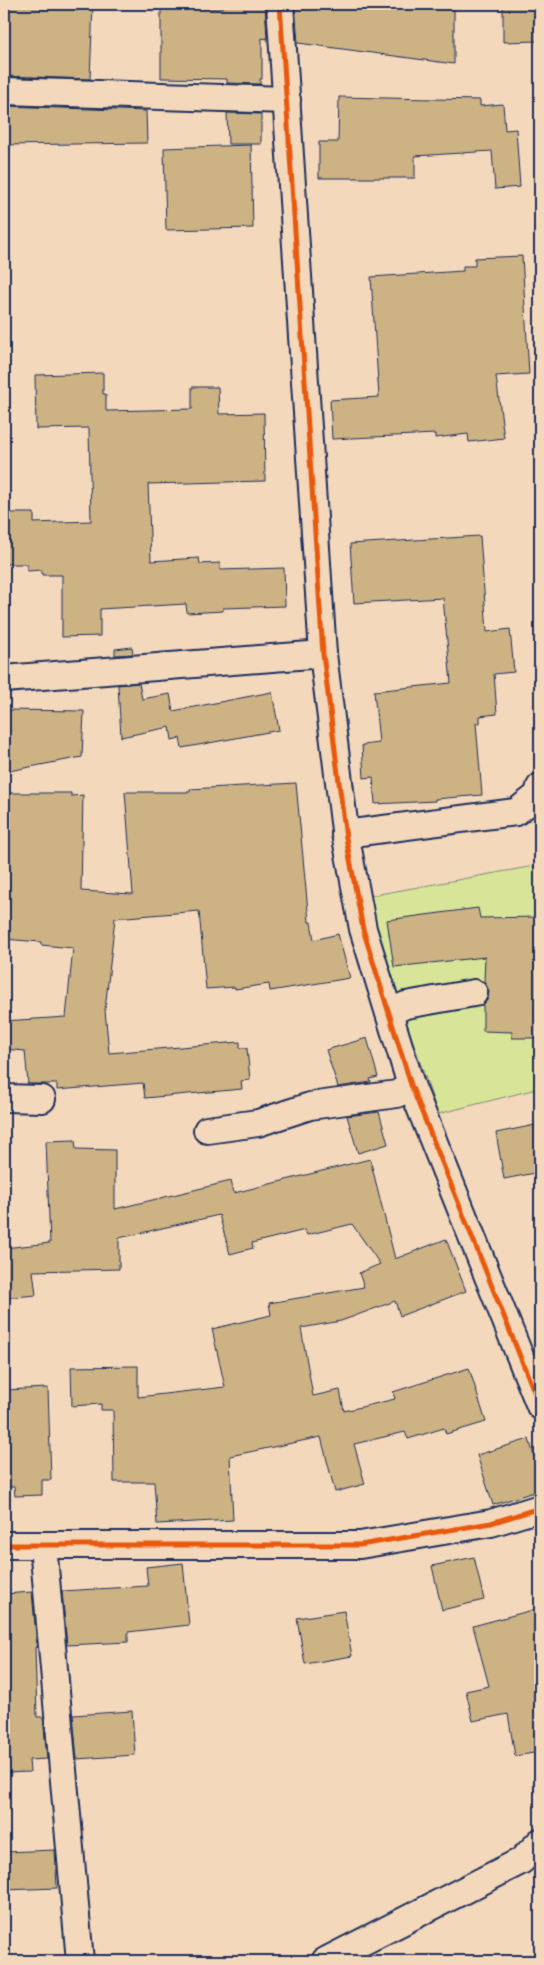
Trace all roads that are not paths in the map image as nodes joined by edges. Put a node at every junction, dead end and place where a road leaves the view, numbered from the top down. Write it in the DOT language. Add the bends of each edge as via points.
graph roads {
  1 [pos="280,4"];
  2 [pos="4,91"];
  3 [pos="287,100"];
  4 [pos="323,654"];
  5 [pos="4,679"];
  6 [pos="540,787"];
  7 [pos="346,834"];
  8 [pos="474,993"];
  9 [pos="389,1012"];
  10 [pos="411,1085"];
  11 [pos="4,1098"];
  12 [pos="42,1099"];
  13 [pos="208,1130"];
  14 [pos="529,1348"];
  15 [pos="540,1406"];
  16 [pos="540,1508"];
  17 [pos="4,1545"];
  18 [pos="43,1545"];
  19 [pos="540,1842"];
  20 [pos="80,1961"];
  21 [pos="325,1961"];
  1 -- 3 [label="street"];
  2 -- 3 [label="street"];
  3 -- 4 [label="street"];
  4 -- 5 [label="street"];
  4 -- 7 [label="street"];
  6 -- 7 [label="street" via="538,795 516,812"];
  7 -- 9 [label="street" via="363,929"];
  8 -- 9 [label="street" via="406,1004"];
  9 -- 10 [label="street"];
  10 -- 13 [label="street" via="397,1094 310,1106 258,1124"];
  10 -- 14 [label="street"];
  11 -- 12 [label="street"];
  14 -- 15 [label="street"];
  16 -- 18 [label="street" via="491,1523 360,1546"];
  17 -- 18 [label="street"];
  18 -- 20 [label="street"];
  19 -- 21 [label="street" via="521,1861"];
}
